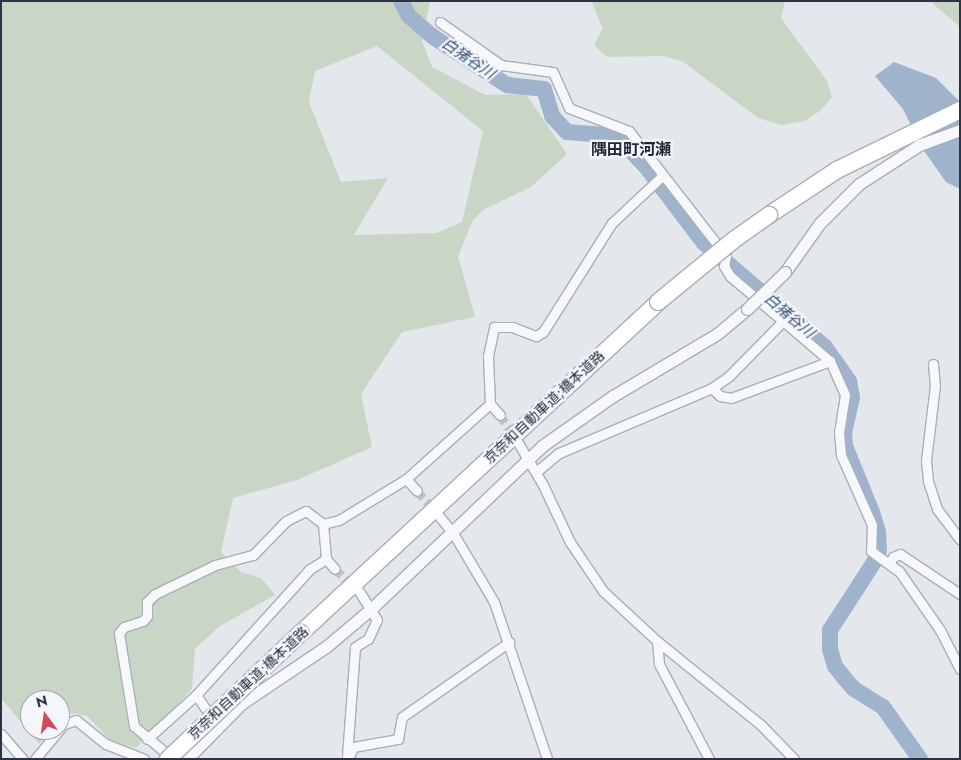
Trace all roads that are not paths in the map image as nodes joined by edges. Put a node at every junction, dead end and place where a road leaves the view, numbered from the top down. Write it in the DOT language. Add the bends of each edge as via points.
graph roads {
  1 [pos="440,22"];
  2 [pos="960,110"];
  3 [pos="960,130"];
  4 [pos="662,176"];
  5 [pos="784,320"];
  6 [pos="830,361"];
  7 [pos="933,364"];
  8 [pos="712,388"];
  9 [pos="490,404"];
  10 [pos="500,415"];
  11 [pos="517,441"];
  12 [pos="527,460"];
  13 [pos="536,472"];
  14 [pos="406,479"];
  15 [pos="417,491"];
  16 [pos="439,516"];
  17 [pos="323,524"];
  18 [pos="453,532"];
  19 [pos="960,539"];
  20 [pos="326,559"];
  21 [pos="890,562"];
  22 [pos="335,569"];
  23 [pos="358,590"];
  24 [pos="960,594"];
  25 [pos="371,609"];
  26 [pos="657,641"];
  27 [pos="509,642"];
  28 [pos="960,669"];
  29 [pos="196,695"];
  30 [pos="217,726"];
  31 [pos="1,734"];
  32 [pos="147,739"];
  33 [pos="23,759"];
  34 [pos="35,759"];
  35 [pos="144,759"];
  36 [pos="168,759"];
  37 [pos="173,759"];
  38 [pos="187,759"];
  39 [pos="347,759"];
  40 [pos="548,759"];
  41 [pos="709,759"];
  42 [pos="794,759"];
  1 -- 4 [label="street" via="501,65 553,72 569,108 629,131"];
  2 -- 36 [label="highway, 京奈和自動車道;橋本道路, bridge" via="837,170 734,239 658,302"];
  3 -- 12 [label="street, bridge" via="934,139 875,171 835,207 785,272 717,334 613,396"];
  4 -- 5 [label="street" via="726,256 724,263 730,276"];
  4 -- 9 [label="street" via="612,223 543,332 536,336 512,327 494,328 488,356"];
  5 -- 6 [label="street"];
  5 -- 8 [label="street" via="729,376"];
  6 -- 8 [label="street" via="731,398 720,396"];
  6 -- 21 [label="street" via="845,395 838,432 841,455 872,525 871,551"];
  7 -- 19 [label="street" via="935,385 926,461 928,481 938,509"];
  8 -- 13 [label="street" via="559,453"];
  9 -- 10 [label="street"];
  9 -- 14 [label="street"];
  11 -- 12 [label="street"];
  12 -- 13 [label="street"];
  12 -- 18 [label="street"];
  13 -- 26 [label="street" via="570,542 598,584"];
  14 -- 15 [label="street"];
  14 -- 17 [label="street" via="339,520"];
  16 -- 18 [label="street"];
  17 -- 20 [label="street"];
  17 -- 32 [label="street" via="306,512 295,515 253,555 215,565 155,594 147,602 147,616 124,627 119,634 134,726"];
  18 -- 25 [label="street"];
  18 -- 27 [label="street" via="494,602"];
  20 -- 22 [label="street"];
  20 -- 29 [label="street" via="304,575"];
  21 -- 24 [label="street" via="900,554"];
  21 -- 28 [label="street" via="924,606"];
  23 -- 25 [label="street"];
  25 -- 30 [label="street" via="327,646 268,684"];
  25 -- 39 [label="street" via="377,620 368,639 354,647 352,659"];
  26 -- 41 [label="street" via="659,664"];
  26 -- 42 [label="street" via="760,724"];
  27 -- 39 [label="street" via="402,717 398,739 353,747"];
  27 -- 40 [label="street"];
  29 -- 30 [label="street"];
  29 -- 32 [label="street"];
  30 -- 38 [label="street"];
  31 -- 33 [label="street"];
  32 -- 37 [label="street"];
  34 -- 35 [label="street" via="64,724 76,720 106,744"];
}
